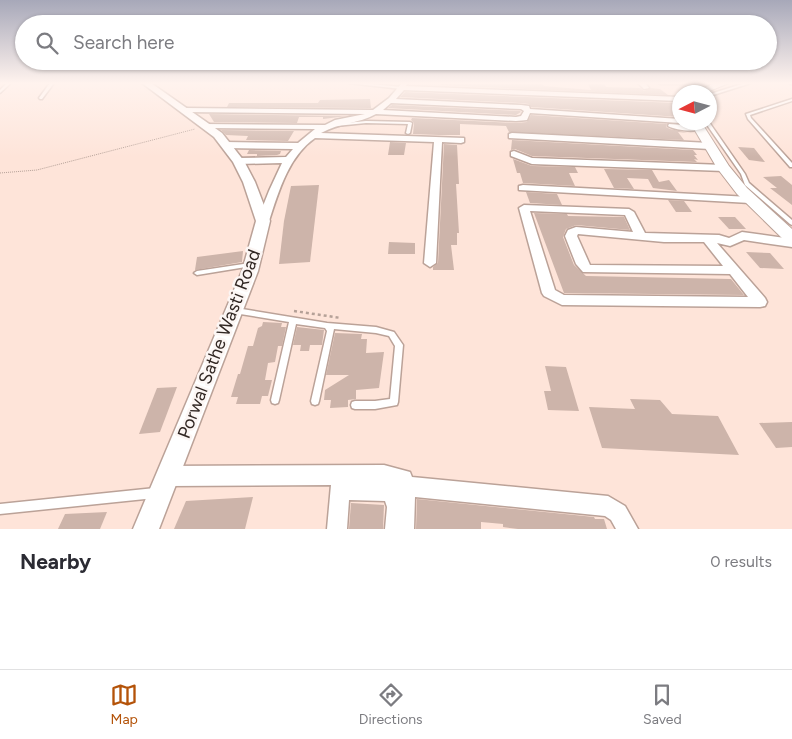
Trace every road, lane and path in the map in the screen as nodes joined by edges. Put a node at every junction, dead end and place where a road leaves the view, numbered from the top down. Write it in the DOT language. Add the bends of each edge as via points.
graph roads {
  1 [pos="181,108"];
  2 [pos="380,108"];
  3 [pos="495,108"];
  4 [pos="768,108"];
  5 [pos="185,110"];
  6 [pos="527,110"];
  7 [pos="374,112"];
  8 [pos="672,124"];
  9 [pos="207,126"];
  10 [pos="328,126"];
  11 [pos="703,130"];
  12 [pos="705,130"];
  13 [pos="408,134"];
  14 [pos="313,135"];
  15 [pos="512,136"];
  16 [pos="438,140"];
  17 [pos="461,140"];
  18 [pos="225,145"];
  19 [pos="302,146"];
  20 [pos="710,146"];
  21 [pos="514,154"];
  22 [pos="288,160"];
  23 [pos="238,161"];
  24 [pos="792,166"];
  25 [pos="724,168"];
  26 [pos="0,173"];
  27 [pos="523,188"];
  28 [pos="750,200"];
  29 [pos="263,221"];
  30 [pos="792,235"];
  31 [pos="640,236"];
  32 [pos="713,239"];
  33 [pos="430,263"];
  34 [pos="252,265"];
  35 [pos="734,270"];
  36 [pos="197,273"];
  37 [pos="234,311"];
  38 [pos="294,311"];
  39 [pos="341,318"];
  40 [pos="293,320"];
  41 [pos="327,326"];
  42 [pos="275,400"];
  43 [pos="315,401"];
  44 [pos="355,406"];
  45 [pos="341,482"];
  46 [pos="165,484"];
  47 [pos="406,486"];
  48 [pos="0,509"];
  49 [pos="146,529"];
  50 [pos="337,529"];
  51 [pos="395,529"];
  52 [pos="404,529"];
  53 [pos="628,529"];
  1 -- 5 [label="street"];
  2 -- 7 [label="street"];
  3 -- 6 [label="street"];
  4 -- 24 [label="lane" via="748,114 749,118"];
  5 -- 7 [label="street"];
  5 -- 9 [label="street"];
  6 -- 7 [label="street" via="521,119"];
  6 -- 8 [label="street"];
  7 -- 10 [label="street"];
  9 -- 10 [label="street" via="304,130"];
  9 -- 18 [label="street"];
  9 -- 26 [label="path" via="37,170"];
  10 -- 13 [label="lane" via="366,122 410,124"];
  10 -- 14 [label="street"];
  11 -- 20 [label="main road"];
  12 -- 30 [label="lane"];
  14 -- 16 [label="street"];
  14 -- 19 [label="street"];
  15 -- 20 [label="street"];
  16 -- 17 [label="street"];
  16 -- 33 [label="street"];
  18 -- 19 [label="street"];
  18 -- 23 [label="street"];
  19 -- 22 [label="street"];
  20 -- 25 [label="main road"];
  21 -- 25 [label="street" via="532,161"];
  22 -- 23 [label="street"];
  22 -- 29 [label="street" via="283,165"];
  23 -- 29 [label="street"];
  25 -- 28 [label="main road"];
  27 -- 28 [label="street"];
  28 -- 30 [label="main road"];
  29 -- 34 [label="street, Porwal Sathe Wasti Road"];
  30 -- 32 [label="street" via="742,236 730,242"];
  31 -- 32 [label="street"];
  31 -- 35 [label="street" via="576,230 571,236 587,269"];
  31 -- 35 [label="street" via="629,212 524,208 549,293 562,300 760,302"];
  32 -- 35 [label="street"];
  34 -- 36 [label="lane"];
  34 -- 37 [label="street, Porwal Sathe Wasti Road"];
  37 -- 40 [label="lane"];
  37 -- 46 [label="street, Porwal Sathe Wasti Road"];
  38 -- 39 [label="path"];
  40 -- 41 [label="lane"];
  40 -- 42 [label="lane"];
  41 -- 43 [label="lane" via="331,330"];
  41 -- 44 [label="lane" via="392,334 399,345 394,402"];
  45 -- 46 [label="street"];
  45 -- 47 [label="street" via="384,474 402,479"];
  45 -- 50 [label="street"];
  45 -- 51 [label="street" via="393,493 396,497"];
  46 -- 48 [label="lane"];
  46 -- 49 [label="street, Porwal Sathe Wasti Road"];
  47 -- 52 [label="street"];
  47 -- 53 [label="street" via="608,506 618,513"];
}
